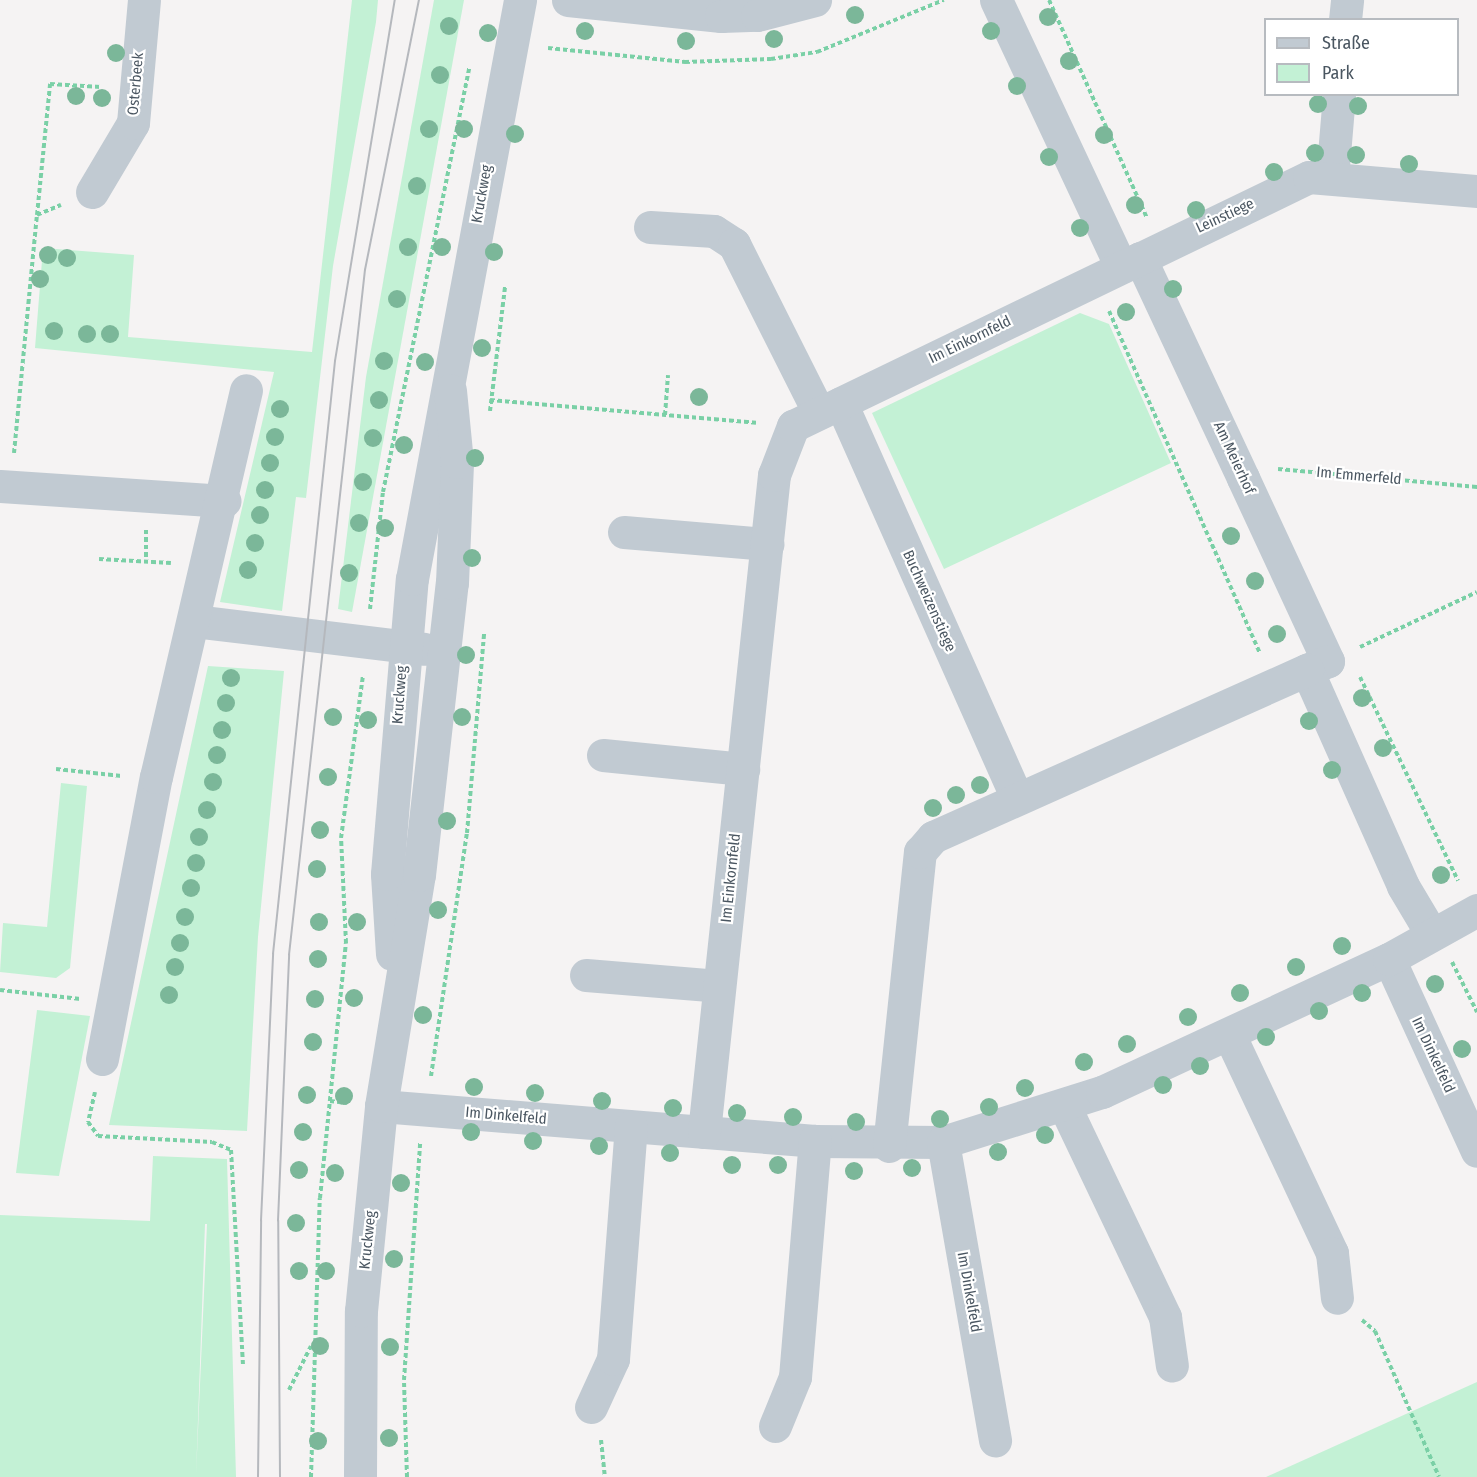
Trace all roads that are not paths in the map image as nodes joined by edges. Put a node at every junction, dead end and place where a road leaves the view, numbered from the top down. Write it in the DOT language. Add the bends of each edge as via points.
graph roads {
  1 [pos="144,0"];
  2 [pos="520,0"];
  3 [pos="568,0"];
  4 [pos="815,0"];
  5 [pos="996,0"];
  6 [pos="1347,0"];
  7 [pos="1345,18"];
  8 [pos="1339,96"];
  9 [pos="1332,178"];
  10 [pos="1477,191"];
  11 [pos="92,192"];
  12 [pos="650,227"];
  13 [pos="1108,273"];
  14 [pos="246,390"];
  15 [pos="450,390"];
  16 [pos="818,414"];
  17 [pos="6,486"];
  18 [pos="224,501"];
  19 [pos="624,532"];
  20 [pos="767,544"];
  21 [pos="194,621"];
  22 [pos="403,647"];
  23 [pos="443,652"];
  24 [pos="1307,670"];
  25 [pos="603,754"];
  26 [pos="743,769"];
  27 [pos="1017,799"];
  28 [pos="1477,910"];
  29 [pos="1431,933"];
  30 [pos="1389,959"];
  31 [pos="586,975"];
  32 [pos="719,986"];
  33 [pos="394,1004"];
  34 [pos="1229,1034"];
  35 [pos="102,1059"];
  36 [pos="1064,1105"];
  37 [pos="381,1106"];
  38 [pos="631,1127"];
  39 [pos="704,1132"];
  40 [pos="814,1141"];
  41 [pos="943,1142"];
  42 [pos="890,1146"];
  43 [pos="1477,1150"];
  44 [pos="1337,1298"];
  45 [pos="1172,1366"];
  46 [pos="591,1407"];
  47 [pos="775,1426"];
  48 [pos="995,1441"];
  49 [pos="360,1477"];
  1 -- 11 [label="street, Osterbeek" via="133,123"];
  2 -- 15 [label="street, Kruckweg"];
  3 -- 4 [label="street" via="721,16 757,15"];
  5 -- 13 [label="street"];
  6 -- 7 [label="street"];
  8 -- 9 [label="street"];
  9 -- 10 [label="street, Leinstiege"];
  9 -- 13 [label="street, Leinstiege" via="1309,177"];
  12 -- 16 [label="street" via="714,231 734,244"];
  13 -- 16 [label="street, Im Einkornfeld"];
  13 -- 24 [label="street, Am Meierhof" via="1140,258 1328,661"];
  14 -- 18 [label="street"];
  15 -- 22 [label="street, Kruckweg" via="430,461"];
  15 -- 23 [label="street, Kruckweg" via="457,462"];
  16 -- 20 [label="street, Im Einkornfeld" via="774,475"];
  16 -- 27 [label="street, Buchweizenstiege"];
  17 -- 18 [label="street"];
  18 -- 21 [label="street"];
  19 -- 20 [label="street"];
  20 -- 26 [label="street, Im Einkornfeld"];
  21 -- 22 [label="street"];
  21 -- 35 [label="street" via="156,777"];
  22 -- 23 [label="street"];
  22 -- 33 [label="street, Kruckweg" via="387,874"];
  23 -- 33 [label="street, Kruckweg" via="419,875"];
  24 -- 27 [label="street"];
  24 -- 29 [label="street" via="1403,886"];
  25 -- 26 [label="street"];
  26 -- 32 [label="street, Im Einkornfeld"];
  27 -- 42 [label="street" via="933,837 920,852"];
  28 -- 29 [label="street"];
  29 -- 30 [label="street, Im Dinkelfeld"];
  30 -- 34 [label="street, Im Dinkelfeld"];
  30 -- 43 [label="street, Im Dinkelfeld"];
  31 -- 32 [label="street"];
  32 -- 39 [label="street, Im Einkornfeld"];
  33 -- 37 [label="street, Kruckweg"];
  34 -- 36 [label="street, Im Dinkelfeld"];
  34 -- 44 [label="street" via="1332,1253"];
  36 -- 41 [label="street, Im Dinkelfeld"];
  36 -- 45 [label="street" via="1165,1317"];
  37 -- 38 [label="street, Im Dinkelfeld"];
  37 -- 49 [label="street, Kruckweg" via="361,1311"];
  38 -- 39 [label="street, Im Dinkelfeld"];
  38 -- 46 [label="street" via="613,1359"];
  39 -- 40 [label="street, Im Dinkelfeld"];
  40 -- 42 [label="street, Im Dinkelfeld"];
  40 -- 47 [label="street" via="795,1377"];
  41 -- 42 [label="street, Im Dinkelfeld"];
  41 -- 48 [label="street, Im Dinkelfeld"];
}
